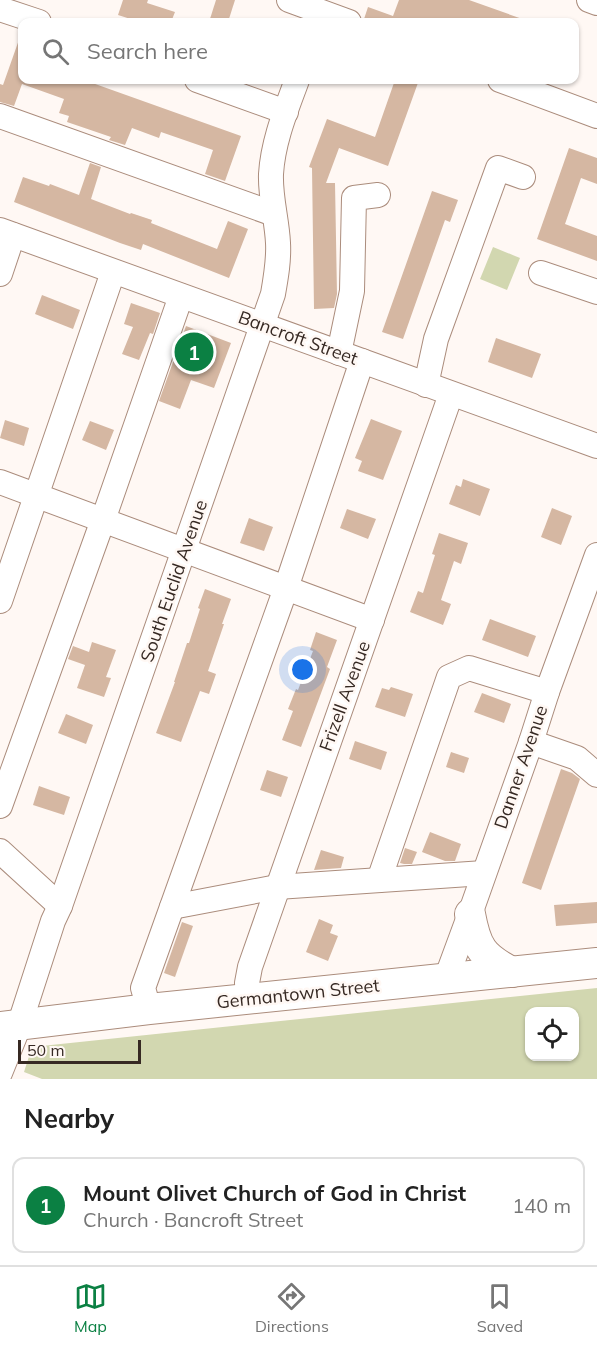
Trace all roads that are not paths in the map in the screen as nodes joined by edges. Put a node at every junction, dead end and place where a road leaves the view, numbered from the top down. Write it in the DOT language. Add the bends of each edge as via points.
graph roads {
  1 [pos="289,0"];
  2 [pos="589,0"];
  3 [pos="597,3"];
  4 [pos="0,9"];
  5 [pos="321,11"];
  6 [pos="27,18"];
  7 [pos="339,18"];
  8 [pos="208,84"];
  9 [pos="296,84"];
  10 [pos="511,84"];
  11 [pos="286,111"];
  12 [pos="0,116"];
  13 [pos="597,116"];
  14 [pos="523,177"];
  15 [pos="378,195"];
  16 [pos="274,214"];
  17 [pos="7,233"];
  18 [pos="113,272"];
  19 [pos="541,273"];
  20 [pos="0,274"];
  21 [pos="597,292"];
  22 [pos="181,296"];
  23 [pos="263,325"];
  24 [pos="339,353"];
  25 [pos="362,362"];
  26 [pos="426,385"];
  27 [pos="451,394"];
  28 [pos="597,446"];
  29 [pos="0,482"];
  30 [pos="37,495"];
  31 [pos="104,520"];
  32 [pos="184,550"];
  33 [pos="597,555"];
  34 [pos="286,588"];
  35 [pos="0,602"];
  36 [pos="372,620"];
  37 [pos="547,692"];
  38 [pos="531,742"];
  39 [pos="597,775"];
  40 [pos="0,806"];
  41 [pos="0,851"];
  42 [pos="484,873"];
  43 [pos="379,880"];
  44 [pos="277,887"];
  45 [pos="60,906"];
  46 [pos="172,907"];
  47 [pos="470,914"];
  48 [pos="597,963"];
  49 [pos="512,972"];
  50 [pos="446,979"];
  51 [pos="248,999"];
  52 [pos="148,1009"];
  53 [pos="9,1026"];
  54 [pos="0,1073"];
  1 -- 5 [label="street"];
  2 -- 3 [label="street"];
  4 -- 6 [label="street"];
  5 -- 7 [label="street"];
  8 -- 11 [label="street"];
  9 -- 11 [label="street, South Euclid Avenue"];
  10 -- 13 [label="street"];
  11 -- 16 [label="street, South Euclid Avenue" via="272,171"];
  12 -- 16 [label="street"];
  14 -- 26 [label="street" via="498,168 436,339"];
  15 -- 24 [label="street" via="354,198 352,291"];
  16 -- 23 [label="street, South Euclid Avenue" via="278,262"];
  17 -- 18 [label="street, Bancroft Street"];
  17 -- 20 [label="street"];
  18 -- 22 [label="street, Bancroft Street"];
  18 -- 30 [label="street"];
  19 -- 21 [label="street"];
  22 -- 23 [label="street, Bancroft Street"];
  22 -- 31 [label="street"];
  23 -- 24 [label="street, Bancroft Street"];
  23 -- 32 [label="street, South Euclid Avenue"];
  24 -- 25 [label="street, Bancroft Street"];
  25 -- 26 [label="street, Bancroft Street"];
  25 -- 34 [label="street"];
  26 -- 27 [label="street, Bancroft Street"];
  27 -- 28 [label="street, Bancroft Street"];
  27 -- 36 [label="street, Frizell Avenue"];
  29 -- 30 [label="street"];
  30 -- 31 [label="street"];
  30 -- 35 [label="street"];
  31 -- 32 [label="street"];
  31 -- 40 [label="street"];
  32 -- 34 [label="street"];
  32 -- 45 [label="street, South Euclid Avenue"];
  33 -- 37 [label="street, Danner Avenue"];
  34 -- 36 [label="street"];
  34 -- 46 [label="street"];
  36 -- 44 [label="street, Frizell Avenue"];
  37 -- 38 [label="street, Danner Avenue"];
  37 -- 43 [label="street" via="469,668 449,677"];
  38 -- 39 [label="street" via="577,758"];
  38 -- 42 [label="street, Danner Avenue"];
  41 -- 45 [label="street"];
  42 -- 43 [label="street"];
  42 -- 47 [label="street, Danner Avenue"];
  43 -- 44 [label="street"];
  44 -- 46 [label="street"];
  44 -- 51 [label="street, Frizell Avenue" via="250,967"];
  45 -- 53 [label="street, South Euclid Avenue"];
  46 -- 52 [label="street" via="143,988"];
  47 -- 49 [label="main road" via="484,953"];
  47 -- 50 [label="street, Danner Avenue"];
  48 -- 49 [label="main road, Germantown Street"];
  49 -- 50 [label="main road, Germantown Street"];
  50 -- 51 [label="main road, Germantown Street"];
  51 -- 52 [label="main road, Germantown Street"];
  52 -- 53 [label="main road, Germantown Street"];
  53 -- 54 [label="street, South Euclid Avenue"];
}
